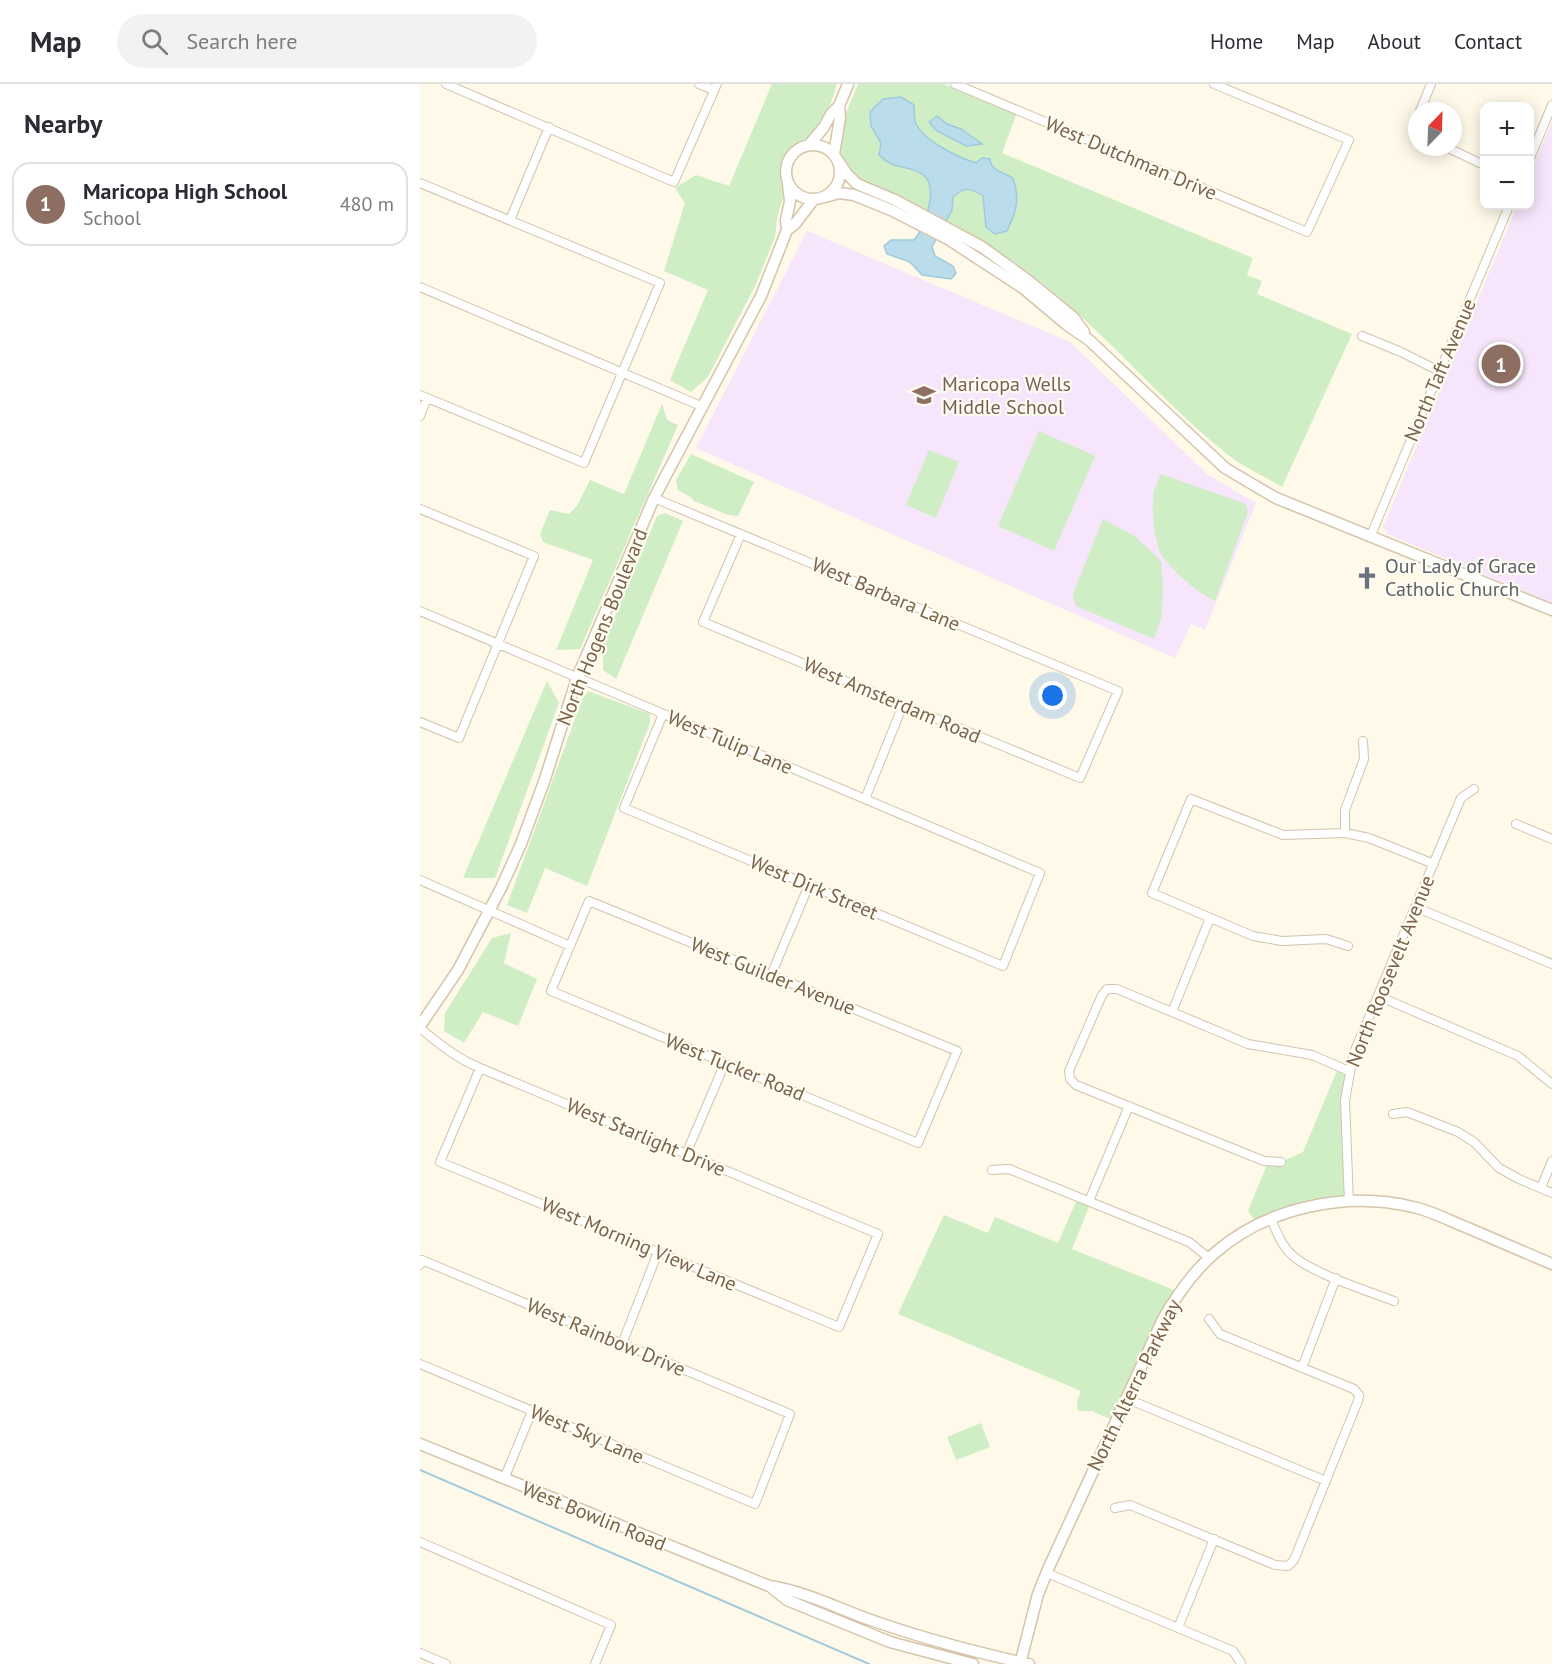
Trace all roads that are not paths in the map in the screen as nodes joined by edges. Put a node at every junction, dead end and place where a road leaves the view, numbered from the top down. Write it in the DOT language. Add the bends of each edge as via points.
graph roads {
  1 [pos="446,84"];
  2 [pos="699,84"];
  3 [pos="848,84"];
  4 [pos="955,84"];
  5 [pos="1214,84"];
  6 [pos="1431,84"];
  7 [pos="715,87"];
  8 [pos="1424,102"];
  9 [pos="1552,105"];
  10 [pos="839,106"];
  11 [pos="549,127"];
  12 [pos="809,145"];
  13 [pos="1462,154"];
  14 [pos="1531,156"];
  15 [pos="836,157"];
  16 [pos="1480,163"];
  17 [pos="420,183"];
  18 [pos="788,184"];
  19 [pos="820,198"];
  20 [pos="1507,210"];
  21 [pos="918,217"];
  22 [pos="510,220"];
  23 [pos="787,230"];
  24 [pos="420,287"];
  25 [pos="1362,336"];
  26 [pos="1439,371"];
  27 [pos="622,373"];
  28 [pos="424,397"];
  29 [pos="701,406"];
  30 [pos="420,416"];
  31 [pos="654,498"];
  32 [pos="420,509"];
  33 [pos="741,534"];
  34 [pos="1371,535"];
  35 [pos="1552,610"];
  36 [pos="420,611"];
  37 [pos="498,644"];
  38 [pos="577,678"];
  39 [pos="903,705"];
  40 [pos="663,714"];
  41 [pos="420,722"];
  42 [pos="1363,741"];
  43 [pos="1080,778"];
  44 [pos="1474,789"];
  45 [pos="865,799"];
  46 [pos="1516,824"];
  47 [pos="1345,833"];
  48 [pos="1552,839"];
  49 [pos="1434,864"];
  50 [pos="420,880"];
  51 [pos="808,885"];
  52 [pos="1415,907"];
  53 [pos="489,910"];
  54 [pos="1210,918"];
  55 [pos="570,946"];
  56 [pos="1348,946"];
  57 [pos="1552,964"];
  58 [pos="1003,966"];
  59 [pos="771,975"];
  60 [pos="1378,996"];
  61 [pos="1172,1012"];
  62 [pos="420,1027"];
  63 [pos="725,1063"];
  64 [pos="480,1068"];
  65 [pos="1349,1071"];
  66 [pos="1552,1084"];
  67 [pos="1129,1106"];
  68 [pos="1393,1114"];
  69 [pos="918,1143"];
  70 [pos="686,1154"];
  71 [pos="1552,1161"];
  72 [pos="1281,1162"];
  73 [pos="992,1170"];
  74 [pos="1541,1188"];
  75 [pos="1552,1193"];
  76 [pos="1089,1201"];
  77 [pos="1349,1202"];
  78 [pos="1271,1219"];
  79 [pos="658,1252"];
  80 [pos="1209,1258"];
  81 [pos="421,1263"];
  82 [pos="1552,1264"];
  83 [pos="1336,1278"];
  84 [pos="1394,1301"];
  85 [pos="1209,1320"];
  86 [pos="838,1327"];
  87 [pos="622,1344"];
  88 [pos="420,1364"];
  89 [pos="1302,1368"];
  90 [pos="1125,1398"];
  91 [pos="532,1411"];
  92 [pos="420,1444"];
  93 [pos="504,1479"];
  94 [pos="1326,1481"];
  95 [pos="755,1504"];
  96 [pos="1115,1508"];
  97 [pos="1214,1539"];
  98 [pos="420,1542"];
  99 [pos="1047,1573"];
  100 [pos="769,1586"];
  101 [pos="1178,1628"];
  102 [pos="420,1653"];
  103 [pos="1023,1663"];
  104 [pos="1241,1663"];
  105 [pos="446,1664"];
  106 [pos="595,1664"];
  107 [pos="973,1664"];
  1 -- 11 [label="street"];
  2 -- 7 [label="street"];
  3 -- 10 [label="street"];
  4 -- 5 [label="street, West Dutchman Drive" via="1307,232 1349,140"];
  6 -- 8 [label="street"];
  7 -- 11 [label="street" via="674,182"];
  9 -- 14 [label="street"];
  10 -- 12 [label="street"];
  10 -- 15 [label="street"];
  11 -- 22 [label="street"];
  12 -- 15 [label="street" via="818,145"];
  12 -- 18 [label="street" via="788,159"];
  13 -- 16 [label="street"];
  15 -- 19 [label="street" via="840,168 837,184"];
  15 -- 21 [label="street" via="857,184"];
  17 -- 22 [label="street"];
  18 -- 19 [label="street" via="799,196"];
  18 -- 23 [label="street, North Hogens Boulevard"];
  19 -- 21 [label="street" via="839,193 854,195"];
  19 -- 23 [label="street, North Hogens Boulevard"];
  20 -- 26 [label="street, North Taft Avenue"];
  21 -- 34 [label="street" via="950,234 1089,340 1225,468 1276,498"];
  22 -- 27 [label="street" via="660,283"];
  23 -- 29 [label="street, North Hogens Boulevard" via="761,296"];
  24 -- 27 [label="street"];
  25 -- 26 [label="street"];
  26 -- 34 [label="street, North Taft Avenue"];
  27 -- 28 [label="street" via="584,463"];
  27 -- 29 [label="street"];
  28 -- 30 [label="street"];
  29 -- 31 [label="street, North Hogens Boulevard"];
  31 -- 33 [label="street, West Barbara Lane"];
  31 -- 38 [label="street, North Hogens Boulevard"];
  32 -- 37 [label="street" via="534,556"];
  33 -- 39 [label="street, West Amsterdam Road" via="703,622"];
  33 -- 43 [label="street, West Barbara Lane" via="1118,691"];
  34 -- 35 [label="street"];
  36 -- 37 [label="street, West Tulip Lane"];
  37 -- 38 [label="street, West Tulip Lane"];
  37 -- 41 [label="street" via="459,738"];
  38 -- 40 [label="street, West Tulip Lane"];
  38 -- 53 [label="street, North Hogens Boulevard" via="521,844"];
  39 -- 43 [label="street, West Amsterdam Road"];
  39 -- 45 [label="street"];
  40 -- 45 [label="street, West Tulip Lane"];
  40 -- 51 [label="street, West Dirk Street" via="624,808"];
  42 -- 47 [label="street" via="1364,759 1345,810"];
  44 -- 49 [label="street, North Roosevelt Avenue" via="1461,798"];
  45 -- 58 [label="street, West Tulip Lane" via="1040,873"];
  46 -- 48 [label="street"];
  47 -- 49 [label="street" via="1369,838"];
  47 -- 54 [label="street" via="1283,835 1191,799 1152,893"];
  49 -- 52 [label="street, North Roosevelt Avenue"];
  50 -- 53 [label="street"];
  51 -- 58 [label="street, West Dirk Street"];
  51 -- 59 [label="street"];
  52 -- 57 [label="street"];
  52 -- 60 [label="street, North Roosevelt Avenue"];
  53 -- 55 [label="street"];
  53 -- 62 [label="street, North Hogens Boulevard" via="458,970"];
  54 -- 56 [label="street" via="1253,936 1282,941 1326,939"];
  54 -- 61 [label="street"];
  55 -- 59 [label="street, West Guilder Avenue" via="589,900"];
  55 -- 63 [label="street, West Tucker Road" via="551,991"];
  59 -- 69 [label="street, West Guilder Avenue" via="957,1051"];
  60 -- 65 [label="street, North Roosevelt Avenue"];
  60 -- 66 [label="street" via="1518,1056"];
  61 -- 65 [label="street" via="1248,1044 1312,1055"];
  61 -- 67 [label="street" via="1117,989 1107,989 1102,995 1069,1071 1070,1079"];
  62 -- 64 [label="street, West Starlight Drive" via="446,1049"];
  63 -- 69 [label="street, West Tucker Road"];
  63 -- 70 [label="street"];
  64 -- 70 [label="street, West Starlight Drive"];
  64 -- 79 [label="street, West Morning View Lane" via="440,1162"];
  65 -- 77 [label="street, North Roosevelt Avenue" via="1345,1101"];
  67 -- 72 [label="street" via="1264,1161"];
  67 -- 76 [label="street"];
  68 -- 74 [label="street" via="1407,1112 1458,1132 1474,1142 1499,1168"];
  70 -- 86 [label="street, West Starlight Drive" via="878,1233"];
  71 -- 74 [label="street"];
  73 -- 76 [label="street" via="1009,1169"];
  74 -- 75 [label="street"];
  76 -- 80 [label="street" via="1189,1242"];
  77 -- 78 [label="street, North Alterra Parkway" via="1323,1203"];
  77 -- 82 [label="street, North Alterra Parkway" via="1415,1207"];
  78 -- 80 [label="street, North Alterra Parkway" via="1225,1244"];
  78 -- 83 [label="street" via="1291,1254 1305,1265"];
  79 -- 86 [label="street, West Morning View Lane"];
  79 -- 87 [label="street"];
  80 -- 90 [label="street, North Alterra Parkway" via="1171,1305"];
  81 -- 87 [label="street, West Rainbow Drive"];
  83 -- 84 [label="street"];
  83 -- 89 [label="street"];
  85 -- 89 [label="street" via="1220,1334"];
  87 -- 95 [label="street, West Rainbow Drive" via="790,1414"];
  88 -- 91 [label="street, West Sky Lane"];
  89 -- 94 [label="street" via="1354,1389 1359,1395"];
  90 -- 94 [label="street"];
  90 -- 99 [label="street, North Alterra Parkway"];
  91 -- 93 [label="street"];
  91 -- 95 [label="street, West Sky Lane"];
  92 -- 93 [label="street, West Bowlin Road"];
  93 -- 100 [label="street, West Bowlin Road"];
  94 -- 97 [label="street" via="1294,1560 1288,1566"];
  96 -- 97 [label="street" via="1130,1505"];
  97 -- 101 [label="street"];
  98 -- 106 [label="street" via="611,1624"];
  99 -- 101 [label="street"];
  99 -- 103 [label="street, North Alterra Parkway" via="1038,1594"];
  100 -- 103 [label="street, West Bowlin Road" via="792,1590 920,1636"];
  100 -- 107 [label="street, West Bowlin Road" via="787,1600 890,1642"];
  101 -- 104 [label="street" via="1233,1652"];
  102 -- 105 [label="street"];
}
